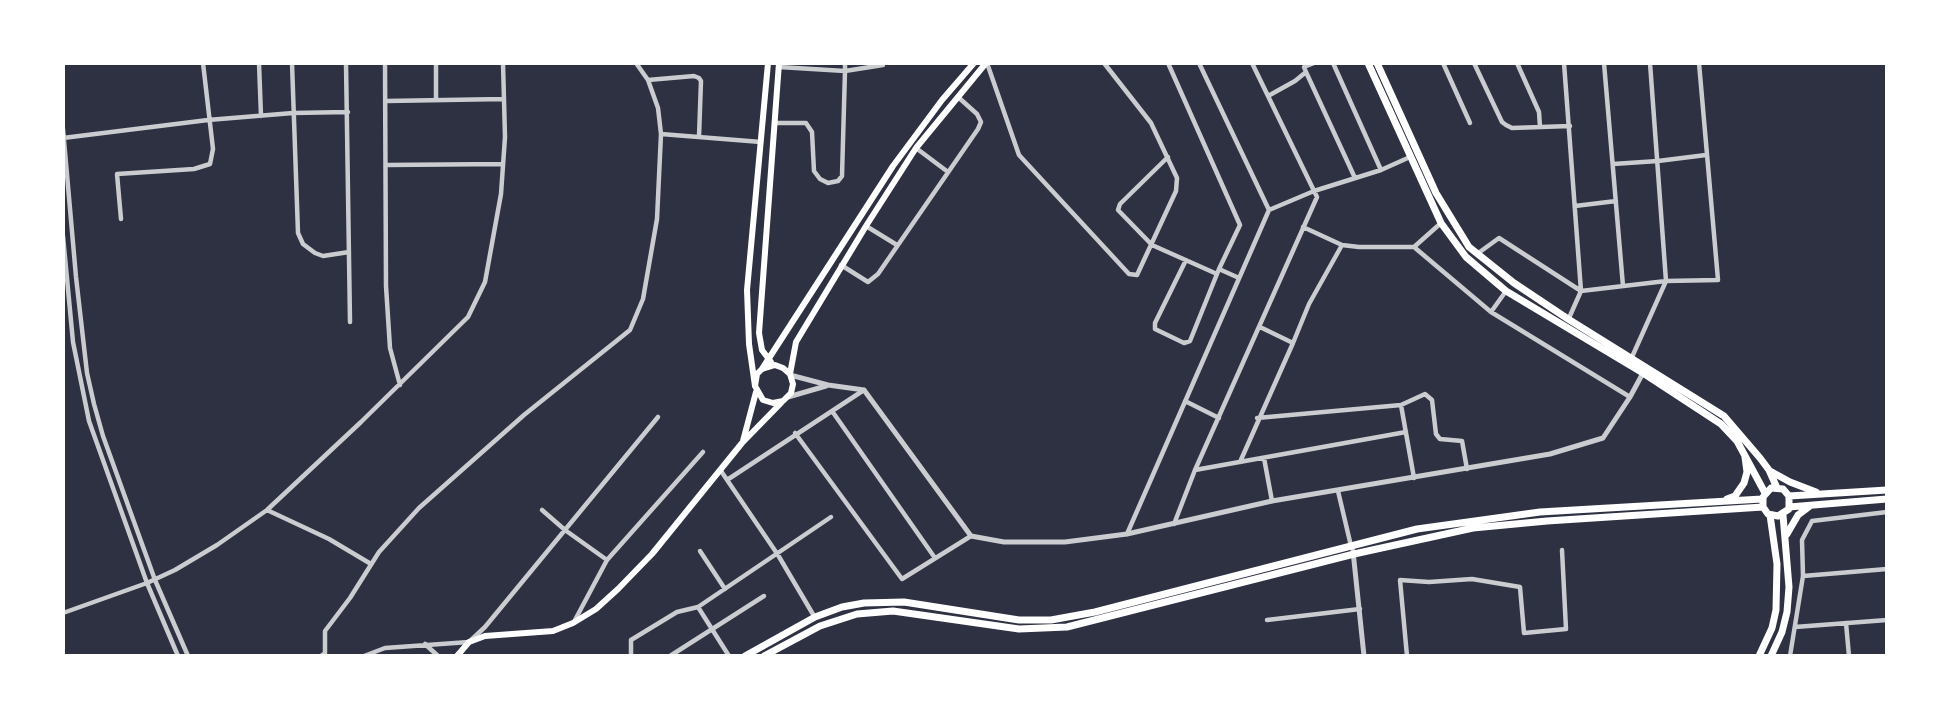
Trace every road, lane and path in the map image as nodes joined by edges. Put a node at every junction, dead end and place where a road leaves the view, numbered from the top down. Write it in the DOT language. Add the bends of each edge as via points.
graph roads {
  1 [pos="202,63"];
  2 [pos="259,63"];
  3 [pos="292,63"];
  4 [pos="346,63"];
  5 [pos="386,63"];
  6 [pos="436,63"];
  7 [pos="503,63"];
  8 [pos="636,63"];
  9 [pos="768,63"];
  10 [pos="845,63"];
  11 [pos="974,63"];
  12 [pos="987,63"];
  13 [pos="1104,63"];
  14 [pos="1168,63"];
  15 [pos="1199,63"];
  16 [pos="1252,63"];
  17 [pos="1314,63"];
  18 [pos="1333,63"];
  19 [pos="1368,63"];
  20 [pos="1377,63"];
  21 [pos="1443,63"];
  22 [pos="1474,63"];
  23 [pos="1517,63"];
  24 [pos="1564,63"];
  25 [pos="1604,63"];
  26 [pos="1650,63"];
  27 [pos="1699,63"];
  28 [pos="779,65"];
  29 [pos="883,65"];
  30 [pos="1304,67"];
  31 [pos="845,71"];
  32 [pos="648,80"];
  33 [pos="1268,96"];
  34 [pos="957,97"];
  35 [pos="436,99"];
  36 [pos="504,99"];
  37 [pos="386,101"];
  38 [pos="348,112"];
  39 [pos="293,113"];
  40 [pos="261,116"];
  41 [pos="208,120"];
  42 [pos="773,123"];
  43 [pos="1470,123"];
  44 [pos="1570,126"];
  45 [pos="1540,127"];
  46 [pos="63,129"];
  47 [pos="661,134"];
  48 [pos="699,137"];
  49 [pos="63,138"];
  50 [pos="761,142"];
  51 [pos="916,148"];
  52 [pos="1706,155"];
  53 [pos="1168,157"];
  54 [pos="1410,158"];
  55 [pos="1658,161"];
  56 [pos="503,164"];
  57 [pos="1613,164"];
  58 [pos="387,165"];
  59 [pos="1381,170"];
  60 [pos="948,172"];
  61 [pos="1355,178"];
  62 [pos="1314,191"];
  63 [pos="1616,201"];
  64 [pos="1575,206"];
  65 [pos="1269,209"];
  66 [pos="121,219"];
  67 [pos="1441,223"];
  68 [pos="866,226"];
  69 [pos="1303,227"];
  70 [pos="63,236"];
  71 [pos="897,245"];
  72 [pos="1152,245"];
  73 [pos="1342,245"];
  74 [pos="1414,247"];
  75 [pos="349,252"];
  76 [pos="1476,254"];
  77 [pos="1186,260"];
  78 [pos="841,265"];
  79 [pos="1218,272"];
  80 [pos="76,277"];
  81 [pos="66,278"];
  82 [pos="1239,278"];
  83 [pos="1667,281"];
  84 [pos="1623,286"];
  85 [pos="1506,291"];
  86 [pos="1581,291"];
  87 [pos="1491,312"];
  88 [pos="1568,319"];
  89 [pos="350,322"];
  90 [pos="1260,327"];
  91 [pos="83,341"];
  92 [pos="73,342"];
  93 [pos="1293,343"];
  94 [pos="1632,357"];
  95 [pos="768,360"];
  96 [pos="775,365"];
  97 [pos="1643,373"];
  98 [pos="758,374"];
  99 [pos="790,374"];
  100 [pos="400,385"];
  101 [pos="828,385"];
  102 [pos="756,389"];
  103 [pos="864,390"];
  104 [pos="1630,397"];
  105 [pos="786,399"];
  106 [pos="1185,401"];
  107 [pos="1401,405"];
  108 [pos="831,411"];
  109 [pos="658,417"];
  110 [pos="1219,418"];
  111 [pos="1258,418"];
  112 [pos="1406,432"];
  113 [pos="795,433"];
  114 [pos="742,443"];
  115 [pos="703,452"];
  116 [pos="1745,456"];
  117 [pos="1264,458"];
  118 [pos="1240,463"];
  119 [pos="1467,469"];
  120 [pos="1195,470"];
  121 [pos="1769,470"];
  122 [pos="722,471"];
  123 [pos="1414,478"];
  124 [pos="727,480"];
  125 [pos="1777,488"];
  126 [pos="1887,489"];
  127 [pos="1338,491"];
  128 [pos="1824,494"];
  129 [pos="1763,496"];
  130 [pos="1789,496"];
  131 [pos="1887,500"];
  132 [pos="1272,501"];
  133 [pos="1720,502"];
  134 [pos="1811,505"];
  135 [pos="1789,507"];
  136 [pos="1763,508"];
  137 [pos="267,510"];
  138 [pos="542,510"];
  139 [pos="1887,513"];
  140 [pos="1770,515"];
  141 [pos="1783,515"];
  142 [pos="831,517"];
  143 [pos="1174,524"];
  144 [pos="565,530"];
  145 [pos="1127,534"];
  146 [pos="971,536"];
  147 [pos="1786,537"];
  148 [pos="1351,546"];
  149 [pos="1562,550"];
  150 [pos="700,551"];
  151 [pos="1354,554"];
  152 [pos="778,555"];
  153 [pos="935,558"];
  154 [pos="607,560"];
  155 [pos="371,564"];
  156 [pos="1887,569"];
  157 [pos="1803,576"];
  158 [pos="155,580"];
  159 [pos="147,583"];
  160 [pos="725,589"];
  161 [pos="764,596"];
  162 [pos="698,607"];
  163 [pos="1360,609"];
  164 [pos="63,612"];
  165 [pos="815,617"];
  166 [pos="1268,620"];
  167 [pos="1887,620"];
  168 [pos="573,623"];
  169 [pos="1846,623"];
  170 [pos="1795,626"];
  171 [pos="712,628"];
  172 [pos="469,642"];
  173 [pos="424,644"];
  174 [pos="323,654"];
  175 [pos="177,656"];
  176 [pos="188,656"];
  177 [pos="334,656"];
  178 [pos="364,656"];
  179 [pos="438,656"];
  180 [pos="457,656"];
  181 [pos="631,656"];
  182 [pos="670,656"];
  183 [pos="729,656"];
  184 [pos="745,656"];
  185 [pos="764,656"];
  186 [pos="1364,656"];
  187 [pos="1407,656"];
  188 [pos="1759,656"];
  189 [pos="1771,656"];
  190 [pos="1790,656"];
  191 [pos="1849,656"];
  1 -- 41 [label="street"];
  2 -- 40 [label="street"];
  3 -- 39 [label="street"];
  4 -- 38 [label="street"];
  5 -- 37 [label="street"];
  6 -- 35 [label="street"];
  7 -- 36 [label="street"];
  8 -- 32 [label="street"];
  9 -- 50 [label="main road"];
  10 -- 31 [label="street"];
  11 -- 95 [label="main road" via="892,166"];
  12 -- 34 [label="main road"];
  12 -- 72 [label="street" via="1019,155 1028,167 1129,274 1137,275"];
  13 -- 53 [label="street" via="1151,123"];
  14 -- 79 [label="street" via="1240,225"];
  15 -- 65 [label="street"];
  16 -- 33 [label="street"];
  17 -- 30 [label="street"];
  18 -- 59 [label="street"];
  19 -- 54 [label="main road"];
  20 -- 76 [label="main road" via="1436,192"];
  21 -- 43 [label="street"];
  22 -- 45 [label="street" via="1502,122 1512,128"];
  23 -- 45 [label="street" via="1539,112"];
  24 -- 44 [label="street"];
  25 -- 57 [label="street"];
  26 -- 55 [label="street"];
  27 -- 52 [label="street"];
  28 -- 31 [label="street"];
  28 -- 42 [label="main road"];
  29 -- 31 [label="street"];
  30 -- 33 [label="street" via="1295,81"];
  30 -- 61 [label="street"];
  31 -- 42 [label="street" via="842,176 838,181 828,183 814,171 812,132 806,123"];
  32 -- 47 [label="street"];
  32 -- 48 [label="street" via="699,78"];
  33 -- 62 [label="street"];
  34 -- 51 [label="main road"];
  34 -- 60 [label="street" via="981,122"];
  35 -- 36 [label="street"];
  35 -- 37 [label="street"];
  36 -- 56 [label="street"];
  37 -- 58 [label="street"];
  38 -- 39 [label="street"];
  38 -- 75 [label="street"];
  39 -- 40 [label="street"];
  39 -- 75 [label="street" via="298,233 303,244 323,256"];
  40 -- 41 [label="street"];
  41 -- 49 [label="street"];
  41 -- 66 [label="street" via="213,149 210,164 117,174"];
  42 -- 95 [label="main road" via="759,333"];
  44 -- 45 [label="street"];
  44 -- 64 [label="street"];
  46 -- 49 [label="street"];
  47 -- 48 [label="street"];
  47 -- 155 [label="street" via="657,219 643,299 630,330 419,508"];
  48 -- 50 [label="street"];
  49 -- 80 [label="street"];
  50 -- 102 [label="main road" via="747,290"];
  51 -- 60 [label="street"];
  51 -- 68 [label="main road"];
  52 -- 55 [label="street"];
  52 -- 83 [label="street" via="1718,281"];
  53 -- 72 [label="street" via="1177,178 1176,191"];
  53 -- 72 [label="street" via="1118,208"];
  54 -- 59 [label="street"];
  54 -- 67 [label="main road"];
  55 -- 57 [label="street"];
  55 -- 83 [label="street"];
  56 -- 58 [label="street"];
  56 -- 100 [label="street" via="492,250 478,300 450,337"];
  57 -- 63 [label="street"];
  58 -- 100 [label="street" via="390,348"];
  59 -- 61 [label="street"];
  60 -- 71 [label="street"];
  61 -- 62 [label="street"];
  62 -- 65 [label="street"];
  62 -- 69 [label="street" via="1317,197"];
  63 -- 64 [label="street"];
  63 -- 84 [label="street"];
  64 -- 86 [label="street"];
  65 -- 82 [label="street"];
  67 -- 74 [label="street"];
  67 -- 85 [label="main road" via="1466,257"];
  68 -- 71 [label="street"];
  68 -- 78 [label="main road"];
  69 -- 73 [label="street"];
  69 -- 90 [label="street"];
  70 -- 81 [label="street"];
  71 -- 78 [label="street" via="868,282"];
  72 -- 77 [label="street"];
  73 -- 74 [label="street"];
  73 -- 93 [label="street"];
  74 -- 87 [label="street"];
  75 -- 89 [label="street"];
  76 -- 86 [label="street" via="1499,237"];
  76 -- 88 [label="main road"];
  77 -- 79 [label="street"];
  77 -- 79 [label="street" via="1154,323 1155,329 1175,340 1190,341"];
  78 -- 99 [label="main road" via="796,342"];
  79 -- 82 [label="street"];
  80 -- 81 [label="street"];
  80 -- 91 [label="street"];
  81 -- 92 [label="street"];
  82 -- 106 [label="street"];
  83 -- 84 [label="street"];
  83 -- 94 [label="street"];
  84 -- 86 [label="street"];
  85 -- 87 [label="street"];
  85 -- 97 [label="main road"];
  86 -- 88 [label="street"];
  87 -- 104 [label="street"];
  88 -- 94 [label="main road"];
  90 -- 93 [label="street"];
  90 -- 110 [label="street"];
  91 -- 92 [label="street"];
  91 -- 158 [label="street" via="98,420"];
  92 -- 159 [label="street" via="93,436"];
  93 -- 111 [label="street"];
  94 -- 121 [label="main road" via="1724,416"];
  95 -- 96 [label="main road"];
  95 -- 98 [label="main road"];
  96 -- 98 [label="main road"];
  96 -- 99 [label="main road"];
  97 -- 104 [label="street"];
  97 -- 116 [label="main road" via="1721,424"];
  98 -- 102 [label="main road"];
  99 -- 101 [label="street"];
  99 -- 105 [label="main road" via="792,388"];
  100 -- 137 [label="street"];
  101 -- 103 [label="street"];
  101 -- 105 [label="street"];
  102 -- 105 [label="main road" via="768,402"];
  102 -- 114 [label="main road"];
  103 -- 108 [label="street"];
  103 -- 146 [label="street"];
  104 -- 119 [label="street" via="1603,438 1550,454"];
  105 -- 114 [label="main road"];
  106 -- 110 [label="street"];
  106 -- 145 [label="street"];
  107 -- 111 [label="street"];
  107 -- 112 [label="street"];
  107 -- 119 [label="street" via="1429,395 1436,434 1440,439 1462,441"];
  108 -- 113 [label="street"];
  108 -- 153 [label="street"];
  109 -- 144 [label="street"];
  110 -- 120 [label="street"];
  111 -- 118 [label="street"];
  112 -- 117 [label="street"];
  112 -- 123 [label="street"];
  113 -- 124 [label="street"];
  113 -- 153 [label="street" via="902,579"];
  114 -- 122 [label="main road"];
  115 -- 154 [label="street"];
  116 -- 129 [label="main road"];
  116 -- 133 [label="main road" via="1742,488"];
  117 -- 118 [label="street"];
  117 -- 132 [label="street"];
  118 -- 120 [label="street"];
  119 -- 123 [label="street"];
  120 -- 143 [label="street"];
  121 -- 125 [label="main road"];
  121 -- 128 [label="main road"];
  122 -- 124 [label="street"];
  122 -- 168 [label="main road" via="618,589"];
  123 -- 127 [label="street"];
  124 -- 152 [label="street"];
  125 -- 129 [label="main road"];
  125 -- 130 [label="main road"];
  126 -- 128 [label="main road"];
  127 -- 132 [label="street"];
  127 -- 148 [label="street"];
  128 -- 130 [label="main road"];
  129 -- 133 [label="main road"];
  129 -- 136 [label="main road"];
  130 -- 135 [label="main road"];
  131 -- 134 [label="main road"];
  131 -- 139 [label="street"];
  132 -- 143 [label="street"];
  133 -- 148 [label="main road" via="1493,517"];
  134 -- 135 [label="main road"];
  134 -- 147 [label="main road" via="1798,515"];
  135 -- 141 [label="main road"];
  136 -- 140 [label="main road"];
  136 -- 151 [label="main road" via="1474,528"];
  137 -- 155 [label="street"];
  137 -- 158 [label="street"];
  138 -- 144 [label="street"];
  139 -- 157 [label="street" via="1812,521 1802,540"];
  140 -- 141 [label="main road"];
  140 -- 188 [label="main road" via="1777,564 1776,610"];
  141 -- 147 [label="main road"];
  142 -- 152 [label="street"];
  143 -- 145 [label="street"];
  144 -- 154 [label="street"];
  144 -- 172 [label="street"];
  145 -- 146 [label="street" via="1065,542 1004,542"];
  146 -- 153 [label="street"];
  147 -- 189 [label="main road" via="1787,612"];
  148 -- 151 [label="street"];
  148 -- 165 [label="main road" via="1051,620 1019,620 884,601 842,607"];
  149 -- 187 [label="street" via="1566,629 1524,633 1520,587 1472,579 1400,580"];
  150 -- 160 [label="street"];
  151 -- 163 [label="street"];
  151 -- 185 [label="main road" via="1067,627 1019,629 893,611 857,614 820,626"];
  152 -- 160 [label="street"];
  152 -- 165 [label="street"];
  154 -- 168 [label="street"];
  155 -- 174 [label="street" via="325,631"];
  156 -- 157 [label="street"];
  157 -- 170 [label="street"];
  158 -- 159 [label="street"];
  158 -- 176 [label="street"];
  159 -- 164 [label="street"];
  159 -- 175 [label="street"];
  160 -- 162 [label="street"];
  161 -- 171 [label="street"];
  162 -- 171 [label="street"];
  162 -- 181 [label="street" via="677,612 631,640"];
  163 -- 166 [label="street"];
  163 -- 186 [label="street"];
  165 -- 184 [label="main road"];
  167 -- 169 [label="street"];
  168 -- 172 [label="main road" via="553,631 485,636"];
  169 -- 170 [label="street"];
  169 -- 191 [label="street"];
  170 -- 190 [label="street"];
  171 -- 182 [label="street"];
  171 -- 183 [label="street"];
  172 -- 173 [label="street"];
  172 -- 180 [label="main road"];
  173 -- 178 [label="street" via="384,648"];
  173 -- 179 [label="street"];
  174 -- 177 [label="street"];
}
